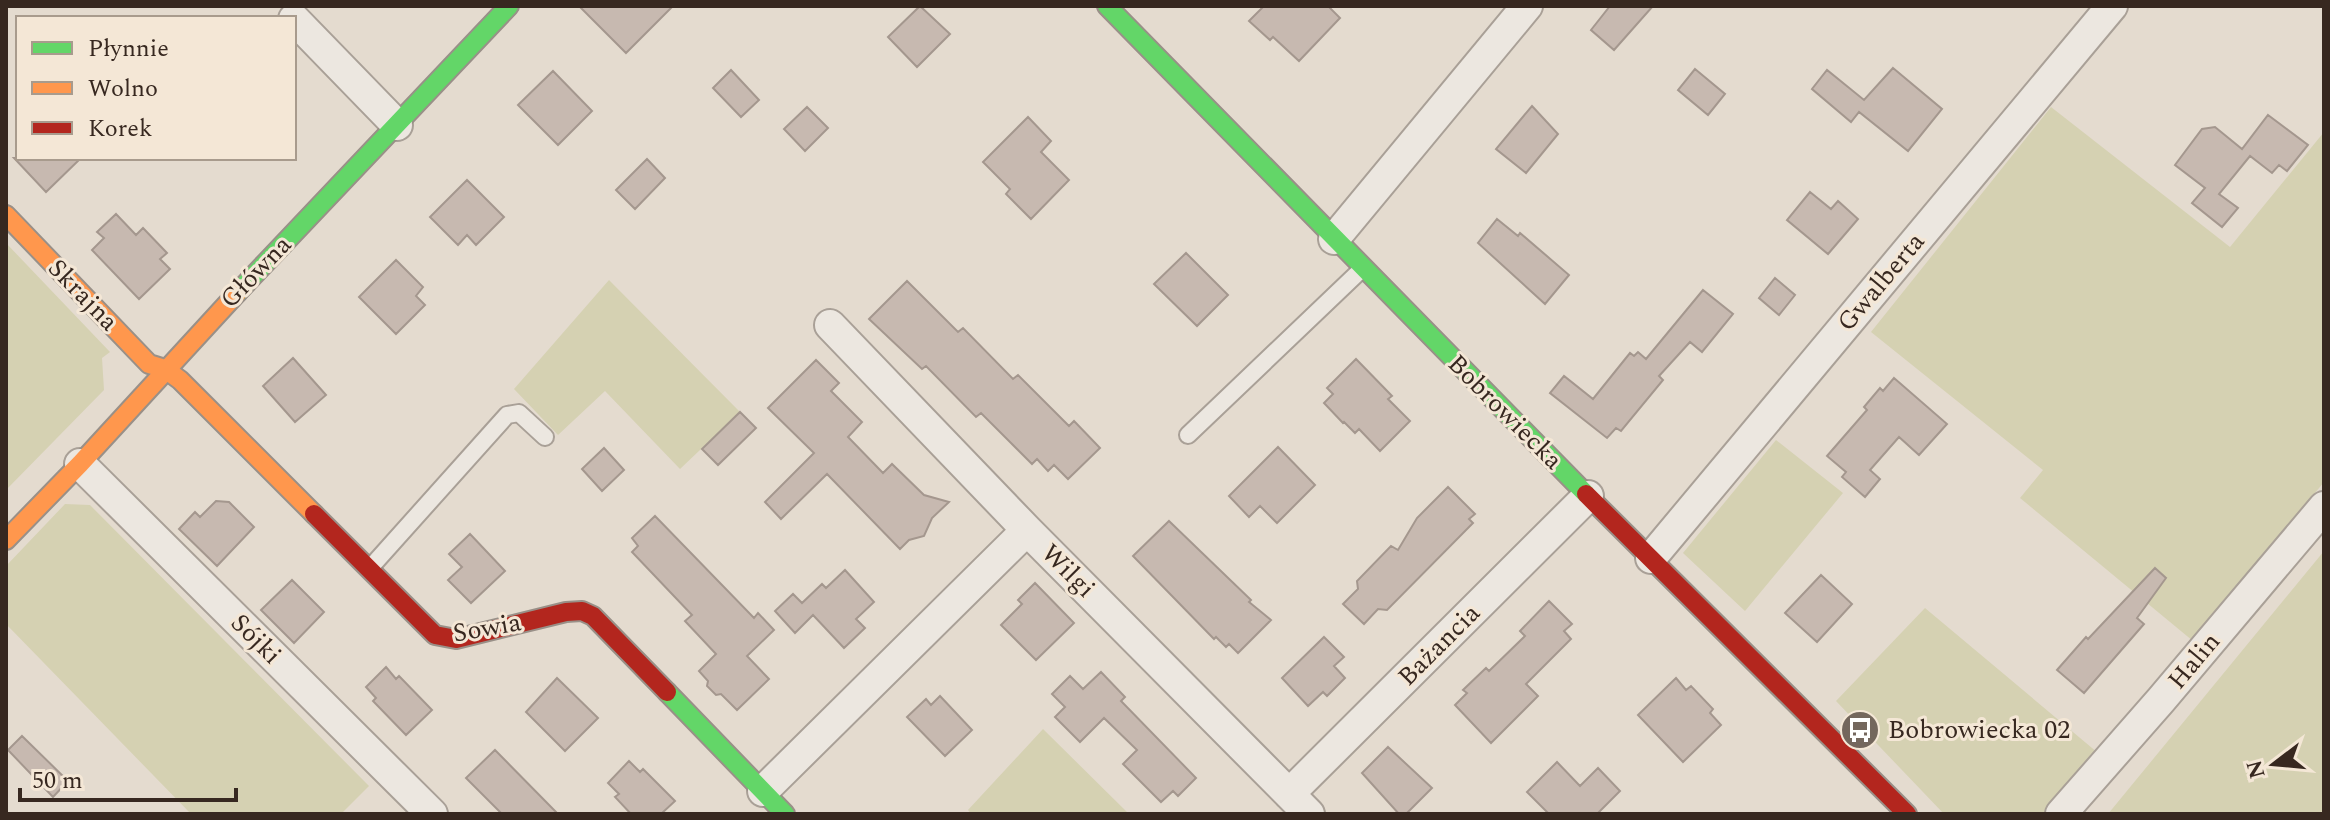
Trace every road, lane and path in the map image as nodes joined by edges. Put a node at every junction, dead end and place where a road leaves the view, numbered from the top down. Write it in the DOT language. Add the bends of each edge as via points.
graph roads {
  1 [pos="509,6"];
  2 [pos="1107,6"];
  3 [pos="1527,6"];
  4 [pos="2112,6"];
  5 [pos="296,20"];
  6 [pos="397,125"];
  7 [pos="6,215"];
  8 [pos="1334,239"];
  9 [pos="1363,268"];
  10 [pos="830,325"];
  11 [pos="165,369"];
  12 [pos="1188,435"];
  13 [pos="545,437"];
  14 [pos="80,464"];
  15 [pos="1588,496"];
  16 [pos="2324,507"];
  17 [pos="1027,530"];
  18 [pos="6,540"];
  19 [pos="1651,558"];
  20 [pos="369,569"];
  21 [pos="763,791"];
  22 [pos="1299,804"];
  23 [pos="432,814"];
  24 [pos="785,814"];
  25 [pos="1907,814"];
  26 [pos="2061,814"];
  1 -- 6 [label="street, Główna"];
  2 -- 8 [label="street, Bobrowiecka"];
  3 -- 8 [label="street"];
  4 -- 19 [label="street, Gwalberta"];
  5 -- 6 [label="street"];
  6 -- 11 [label="street, Główna"];
  7 -- 11 [label="street, Skrajna" via="149,364"];
  8 -- 9 [label="street, Bobrowiecka"];
  9 -- 12 [label="lane"];
  9 -- 15 [label="street, Bobrowiecka"];
  10 -- 17 [label="street, Wilgi"];
  11 -- 14 [label="street, Główna"];
  11 -- 20 [label="street, Sowia"];
  13 -- 20 [label="lane" via="519,413 507,415"];
  14 -- 18 [label="street, Główna"];
  14 -- 23 [label="street, Sójki"];
  15 -- 19 [label="street, Bobrowiecka"];
  15 -- 22 [label="street, Bażancia"];
  16 -- 26 [label="street, Halin"];
  17 -- 21 [label="street"];
  17 -- 22 [label="street, Wilgi"];
  19 -- 25 [label="street, Bobrowiecka"];
  20 -- 21 [label="street, Sowia" via="435,635 456,639 566,612 593,616"];
  21 -- 24 [label="street, Sowia"];
}
